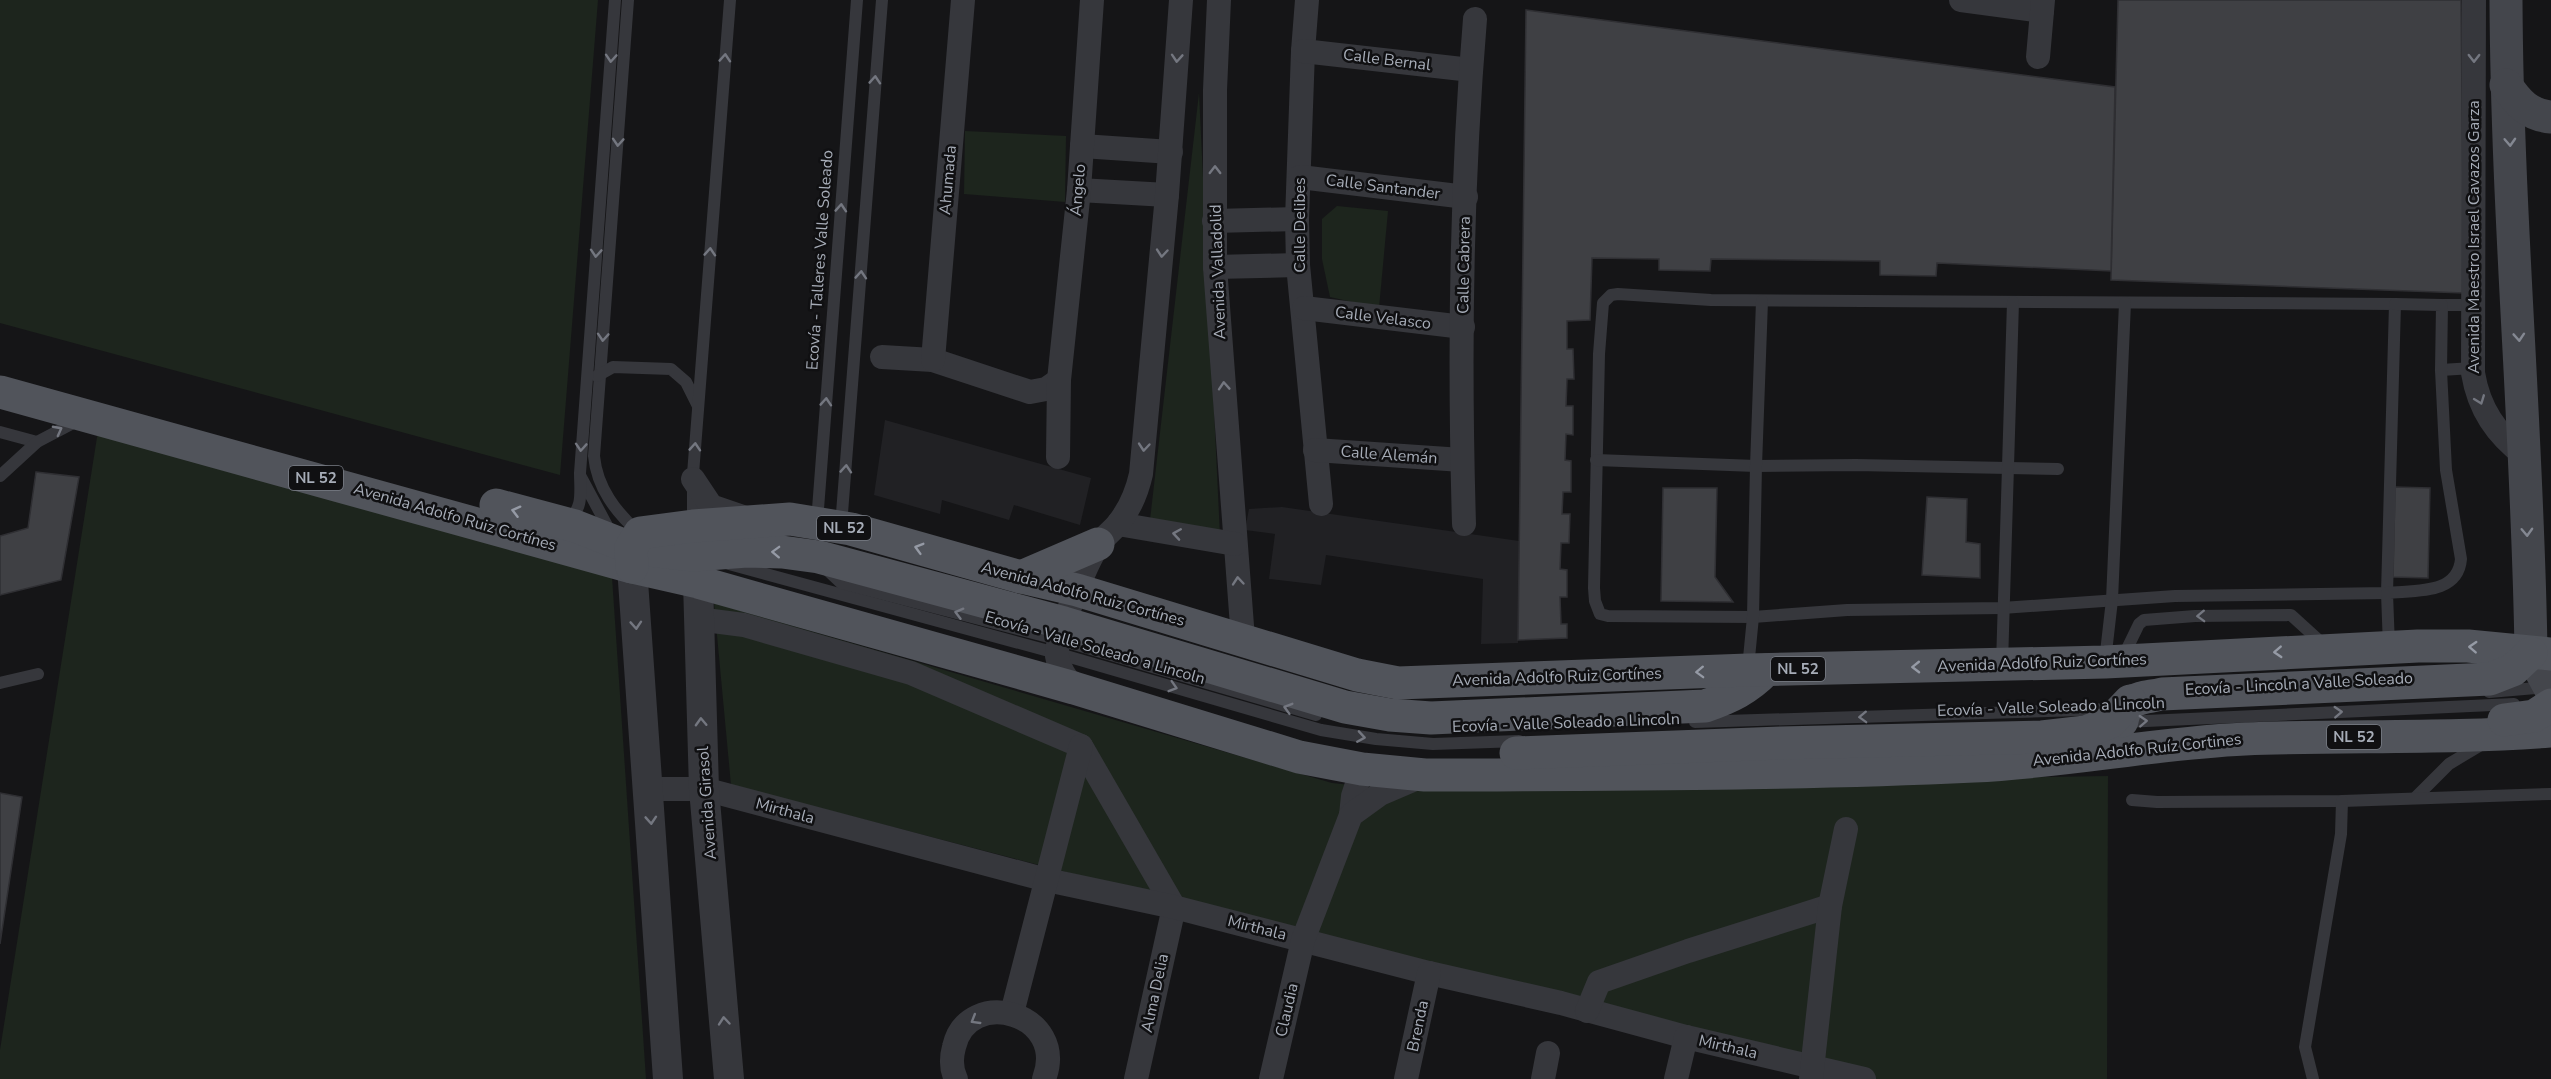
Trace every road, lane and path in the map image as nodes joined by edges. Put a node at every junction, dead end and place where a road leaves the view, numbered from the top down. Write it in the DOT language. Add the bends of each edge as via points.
graph roads {
  1 [pos="615,0"];
  2 [pos="628,0"];
  3 [pos="730,0"];
  4 [pos="857,0"];
  5 [pos="882,0"];
  6 [pos="963,0"];
  7 [pos="1092,0"];
  8 [pos="1181,0"];
  9 [pos="1219,0"];
  10 [pos="1307,0"];
  11 [pos="1961,0"];
  12 [pos="2474,0"];
  13 [pos="2506,0"];
  14 [pos="2042,5"];
  15 [pos="1475,19"];
  16 [pos="1303,51"];
  17 [pos="2038,57"];
  18 [pos="1471,70"];
  19 [pos="2506,85"];
  20 [pos="2551,117"];
  21 [pos="1082,146"];
  22 [pos="1171,152"];
  23 [pos="1300,177"];
  24 [pos="1079,190"];
  25 [pos="1167,195"];
  26 [pos="1466,197"];
  27 [pos="1297,219"];
  28 [pos="1214,221"];
  29 [pos="1299,266"];
  30 [pos="1215,267"];
  31 [pos="1762,300"];
  32 [pos="2013,302"];
  33 [pos="2126,303"];
  34 [pos="2395,304"];
  35 [pos="2442,305"];
  36 [pos="2472,305"];
  37 [pos="1304,308"];
  38 [pos="1463,327"];
  39 [pos="882,357"];
  40 [pos="933,360"];
  41 [pos="2473,368"];
  42 [pos="0,369"];
  43 [pos="2441,370"];
  44 [pos="600,372"];
  45 [pos="1059,380"];
  46 [pos="586,386"];
  47 [pos="0,392"];
  48 [pos="698,407"];
  49 [pos="87,415"];
  50 [pos="0,432"];
  51 [pos="37,442"];
  52 [pos="1315,450"];
  53 [pos="2525,456"];
  54 [pos="1058,457"];
  55 [pos="1462,460"];
  56 [pos="1596,460"];
  57 [pos="1755,466"];
  58 [pos="2007,468"];
  59 [pos="2058,469"];
  60 [pos="580,473"];
  61 [pos="0,476"];
  62 [pos="693,479"];
  63 [pos="1321,504"];
  64 [pos="770,521"];
  65 [pos="568,524"];
  66 [pos="1464,524"];
  67 [pos="1108,534"];
  68 [pos="821,538"];
  69 [pos="1235,544"];
  70 [pos="626,546"];
  71 [pos="695,559"];
  72 [pos="1021,577"];
  73 [pos="1077,590"];
  74 [pos="2387,593"];
  75 [pos="2112,600"];
  76 [pos="2002,608"];
  77 [pos="1753,617"];
  78 [pos="697,618"];
  79 [pos="1243,639"];
  80 [pos="2389,647"];
  81 [pos="2338,649"];
  82 [pos="2541,653"];
  83 [pos="1064,658"];
  84 [pos="2113,662"];
  85 [pos="2002,665"];
  86 [pos="1757,670"];
  87 [pos="38,674"];
  88 [pos="2502,676"];
  89 [pos="0,683"];
  90 [pos="2395,685"];
  91 [pos="2547,702"];
  92 [pos="1678,723"];
  93 [pos="2130,728"];
  94 [pos="1476,729"];
  95 [pos="2498,735"];
  96 [pos="1081,746"];
  97 [pos="1976,766"];
  98 [pos="1372,770"];
  99 [pos="1425,775"];
  100 [pos="649,789"];
  101 [pos="704,789"];
  102 [pos="2551,794"];
  103 [pos="2415,798"];
  104 [pos="2132,800"];
  105 [pos="2342,801"];
  106 [pos="1351,815"];
  107 [pos="1846,829"];
  108 [pos="1047,880"];
  109 [pos="1830,906"];
  110 [pos="1174,907"];
  111 [pos="1303,940"];
  112 [pos="1429,973"];
  113 [pos="1587,1011"];
  114 [pos="1012,1013"];
  115 [pos="1686,1037"];
  116 [pos="1548,1053"];
  117 [pos="1812,1073"];
  118 [pos="668,1079"];
  119 [pos="729,1079"];
  120 [pos="956,1079"];
  121 [pos="1044,1079"];
  122 [pos="1136,1079"];
  123 [pos="1270,1079"];
  124 [pos="1406,1079"];
  125 [pos="1543,1079"];
  126 [pos="1676,1079"];
  127 [pos="1864,1079"];
  128 [pos="2313,1079"];
  1 -- 46 [label="lane, one-way"];
  2 -- 44 [label="lane, one-way"];
  48 -- 3 [label="lane, one-way"];
  68 -- 4 [label="lane, Ecovía - Talleres Valle Soleado, one-way"];
  68 -- 5 [label="lane, one-way"];
  6 -- 40 [label="street, Ahumada"];
  7 -- 21 [label="street, Ángelo"];
  8 -- 22 [label="street, one-way"];
  28 -- 9 [label="street, Avenida Valladolid, one-way"];
  10 -- 16 [label="street, Calle Delibes"];
  11 -- 14 [label="street"];
  12 -- 36 [label="street, Avenida Maestro Israel Cavazos Garza, one-way"];
  13 -- 19 [label="main road, Avenida Maestro Israel Cavazos Garza"];
  14 -- 17 [label="street"];
  15 -- 18 [label="street, Calle Cabrera"];
  16 -- 18 [label="street, Calle Bernal"];
  16 -- 23 [label="street, Calle Delibes"];
  18 -- 26 [label="street, Calle Cabrera"];
  19 -- 20 [label="main road" via="2522,106"];
  19 -- 53 [label="main road, Avenida Maestro Israel Cavazos Garza, one-way"];
  21 -- 22 [label="street"];
  21 -- 24 [label="street, Ángelo"];
  22 -- 25 [label="street"];
  23 -- 26 [label="street, Calle Santander"];
  23 -- 27 [label="street, Calle Delibes"];
  24 -- 25 [label="street"];
  24 -- 45 [label="street, Ángelo"];
  25 -- 67 [label="street, one-way" via="1141,474 1137,491"];
  26 -- 38 [label="street, Calle Cabrera"];
  27 -- 28 [label="street"];
  27 -- 29 [label="street, Calle Delibes"];
  28 -- 30 [label="street, Avenida Valladolid"];
  29 -- 30 [label="street"];
  29 -- 37 [label="street, Calle Delibes"];
  69 -- 30 [label="street, Avenida Valladolid, one-way"];
  31 -- 32 [label="lane"];
  31 -- 56 [label="lane" via="1617,294 1607,298 1603,303 1599,354"];
  31 -- 57 [label="lane"];
  32 -- 33 [label="lane"];
  32 -- 58 [label="lane"];
  33 -- 34 [label="lane"];
  33 -- 75 [label="lane"];
  34 -- 35 [label="lane"];
  34 -- 74 [label="lane"];
  35 -- 36 [label="lane"];
  35 -- 43 [label="lane"];
  36 -- 41 [label="street, Avenida Maestro Israel Cavazos Garza"];
  37 -- 38 [label="street, Calle Velasco"];
  37 -- 52 [label="street, Calle Delibes"];
  38 -- 55 [label="street, Calle Cabrera"];
  39 -- 40 [label="street"];
  40 -- 45 [label="street" via="1030,392 1046,389"];
  41 -- 43 [label="lane"];
  41 -- 53 [label="street, Avenida Maestro Israel Cavazos Garza, one-way" via="2476,390 2489,420"];
  65 -- 42 [label="main road, one-way"];
  43 -- 74 [label="lane" via="2446,470 2460,570 2450,582 2434,589"];
  44 -- 46 [label="lane"];
  44 -- 48 [label="lane" via="613,367 671,369 686,382"];
  44 -- 70 [label="lane" via="595,468"];
  45 -- 54 [label="street, Ángelo"];
  46 -- 60 [label="lane, one-way"];
  47 -- 49 [label="main road, Avenida Adolfo Ruiz Cortínes / NL 52"];
  62 -- 48 [label="lane, one-way"];
  51 -- 49 [label="lane, one-way"];
  49 -- 70 [label="main road, Avenida Adolfo Ruiz Cortínes / NL 52"];
  50 -- 51 [label="lane"];
  51 -- 61 [label="lane"];
  52 -- 55 [label="street, Calle Alemán"];
  52 -- 63 [label="street, Calle Delibes"];
  53 -- 82 [label="main road, Avenida Maestro Israel Cavazos Garza, one-way"];
  55 -- 66 [label="street, Calle Cabrera"];
  56 -- 57 [label="lane"];
  56 -- 77 [label="lane" via="1594,588 1600,614"];
  57 -- 58 [label="lane"];
  57 -- 77 [label="lane"];
  58 -- 59 [label="lane"];
  58 -- 76 [label="lane"];
  60 -- 65 [label="lane" via="580,506"];
  60 -- 70 [label="lane"];
  62 -- 64 [label="street" via="711,506 744,518"];
  62 -- 71 [label="lane"];
  64 -- 68 [label="main road, Avenida Adolfo Ruiz Cortínes / NL 52" via="790,519"];
  64 -- 71 [label="main road, Avenida Adolfo Ruiz Cortínes / NL 52"];
  65 -- 70 [label="main road"];
  69 -- 67 [label="street, one-way"];
  67 -- 72 [label="main road"];
  67 -- 73 [label="street"];
  68 -- 71 [label="main road, one-way" via="782,552 747,551"];
  72 -- 68 [label="main road, Avenida Adolfo Ruiz Cortínes / NL 52, one-way"];
  83 -- 68 [label="main road, one-way"];
  79 -- 69 [label="street, Avenida Valladolid, one-way"];
  70 -- 71 [label="main road, Avenida Adolfo Ruiz Cortínes / NL 52"];
  70 -- 71 [label="main road, Avenida Adolfo Ruiz Cortínes / NL 52"];
  70 -- 100 [label="street, one-way"];
  71 -- 78 [label="street, Avenida Girasol"];
  71 -- 83 [label="main road, Avenida Adolfo Ruiz Cortínes / NL 52"];
  72 -- 73 [label="main road, Avenida Adolfo Ruiz Cortínes / NL 52"];
  73 -- 79 [label="main road, Avenida Adolfo Ruiz Cortínes / NL 52"];
  73 -- 83 [label="street"];
  74 -- 75 [label="lane"];
  74 -- 80 [label="lane"];
  75 -- 76 [label="lane"];
  75 -- 84 [label="lane"];
  76 -- 77 [label="lane" via="1847,610"];
  76 -- 85 [label="lane"];
  77 -- 86 [label="lane"];
  78 -- 96 [label="street" via="744,625 911,673"];
  101 -- 78 [label="street, Avenida Girasol, one-way"];
  86 -- 79 [label="main road, Avenida Adolfo Ruiz Cortínes / NL 52, one-way" via="1398,682 1348,672"];
  80 -- 81 [label="main road, Avenida Adolfo Ruiz Cortínes / NL 52"];
  82 -- 80 [label="main road, Avenida Adolfo Ruiz Cortínes / NL 52, one-way" via="2468,646"];
  81 -- 84 [label="main road, Avenida Adolfo Ruiz Cortínes / NL 52, one-way"];
  81 -- 90 [label="main road"];
  82 -- 88 [label="main road"];
  82 -- 91 [label="main road"];
  83 -- 86 [label="main road" via="1390,715 1431,718 1704,706 1731,698 1754,683"];
  83 -- 93 [label="main road" via="1284,743 1349,758 1428,766 1972,752"];
  94 -- 83 [label="lane, one-way" via="1428,730 1343,723"];
  83 -- 98 [label="main road, Avenida Adolfo Ruiz Cortínes / NL 52" via="1299,757"];
  84 -- 85 [label="main road, Avenida Adolfo Ruiz Cortínes / NL 52"];
  85 -- 86 [label="main road, Avenida Adolfo Ruiz Cortínes / NL 52, one-way"];
  87 -- 89 [label="lane"];
  88 -- 90 [label="main road"];
  88 -- 91 [label="street"];
  90 -- 93 [label="main road" via="2162,694 2130,701"];
  91 -- 93 [label="main road" via="2509,720"];
  91 -- 95 [label="main road, Avenida Adolfo Ruíz Cortines / NL 52"];
  93 -- 92 [label="lane, one-way"];
  93 -- 95 [label="main road, Avenida Adolfo Ruíz Cortines / NL 52" via="2188,742"];
  93 -- 97 [label="main road, Avenida Adolfo Ruíz Cortines / NL 52"];
  95 -- 103 [label="lane" via="2449,764"];
  96 -- 108 [label="street"];
  96 -- 110 [label="street"];
  97 -- 99 [label="main road, Avenida Adolfo Ruiz Cortínes / NL 52"];
  98 -- 99 [label="main road, Avenida Adolfo Ruiz Cortínes / NL 52"];
  98 -- 106 [label="street, Claudia" via="1353,796"];
  99 -- 106 [label="street" via="1380,794"];
  100 -- 101 [label="street, Mirthala"];
  100 -- 118 [label="street, one-way"];
  101 -- 108 [label="street, Mirthala"];
  119 -- 101 [label="street, Avenida Girasol, one-way"];
  102 -- 103 [label="lane"];
  103 -- 105 [label="lane"];
  104 -- 105 [label="lane"];
  105 -- 128 [label="lane" via="2341,834 2305,1047"];
  106 -- 111 [label="street, Claudia"];
  107 -- 109 [label="street"];
  108 -- 110 [label="street, Mirthala"];
  108 -- 114 [label="street"];
  109 -- 113 [label="street" via="1599,982"];
  109 -- 117 [label="street"];
  110 -- 111 [label="street, Mirthala"];
  110 -- 122 [label="street, Alma Delia"];
  111 -- 112 [label="street, Mirthala"];
  111 -- 123 [label="street, Claudia"];
  112 -- 113 [label="street, Mirthala"];
  112 -- 124 [label="street, Brenda"];
  113 -- 115 [label="street, Mirthala"];
  114 -- 120 [label="street, one-way" via="995,1012 964,1027 951,1058"];
  114 -- 121 [label="street" via="1025,1019 1043,1038 1048,1064"];
  115 -- 117 [label="street, Mirthala"];
  115 -- 126 [label="street"];
  116 -- 125 [label="street"];
  117 -- 127 [label="street, Mirthala"];
}
